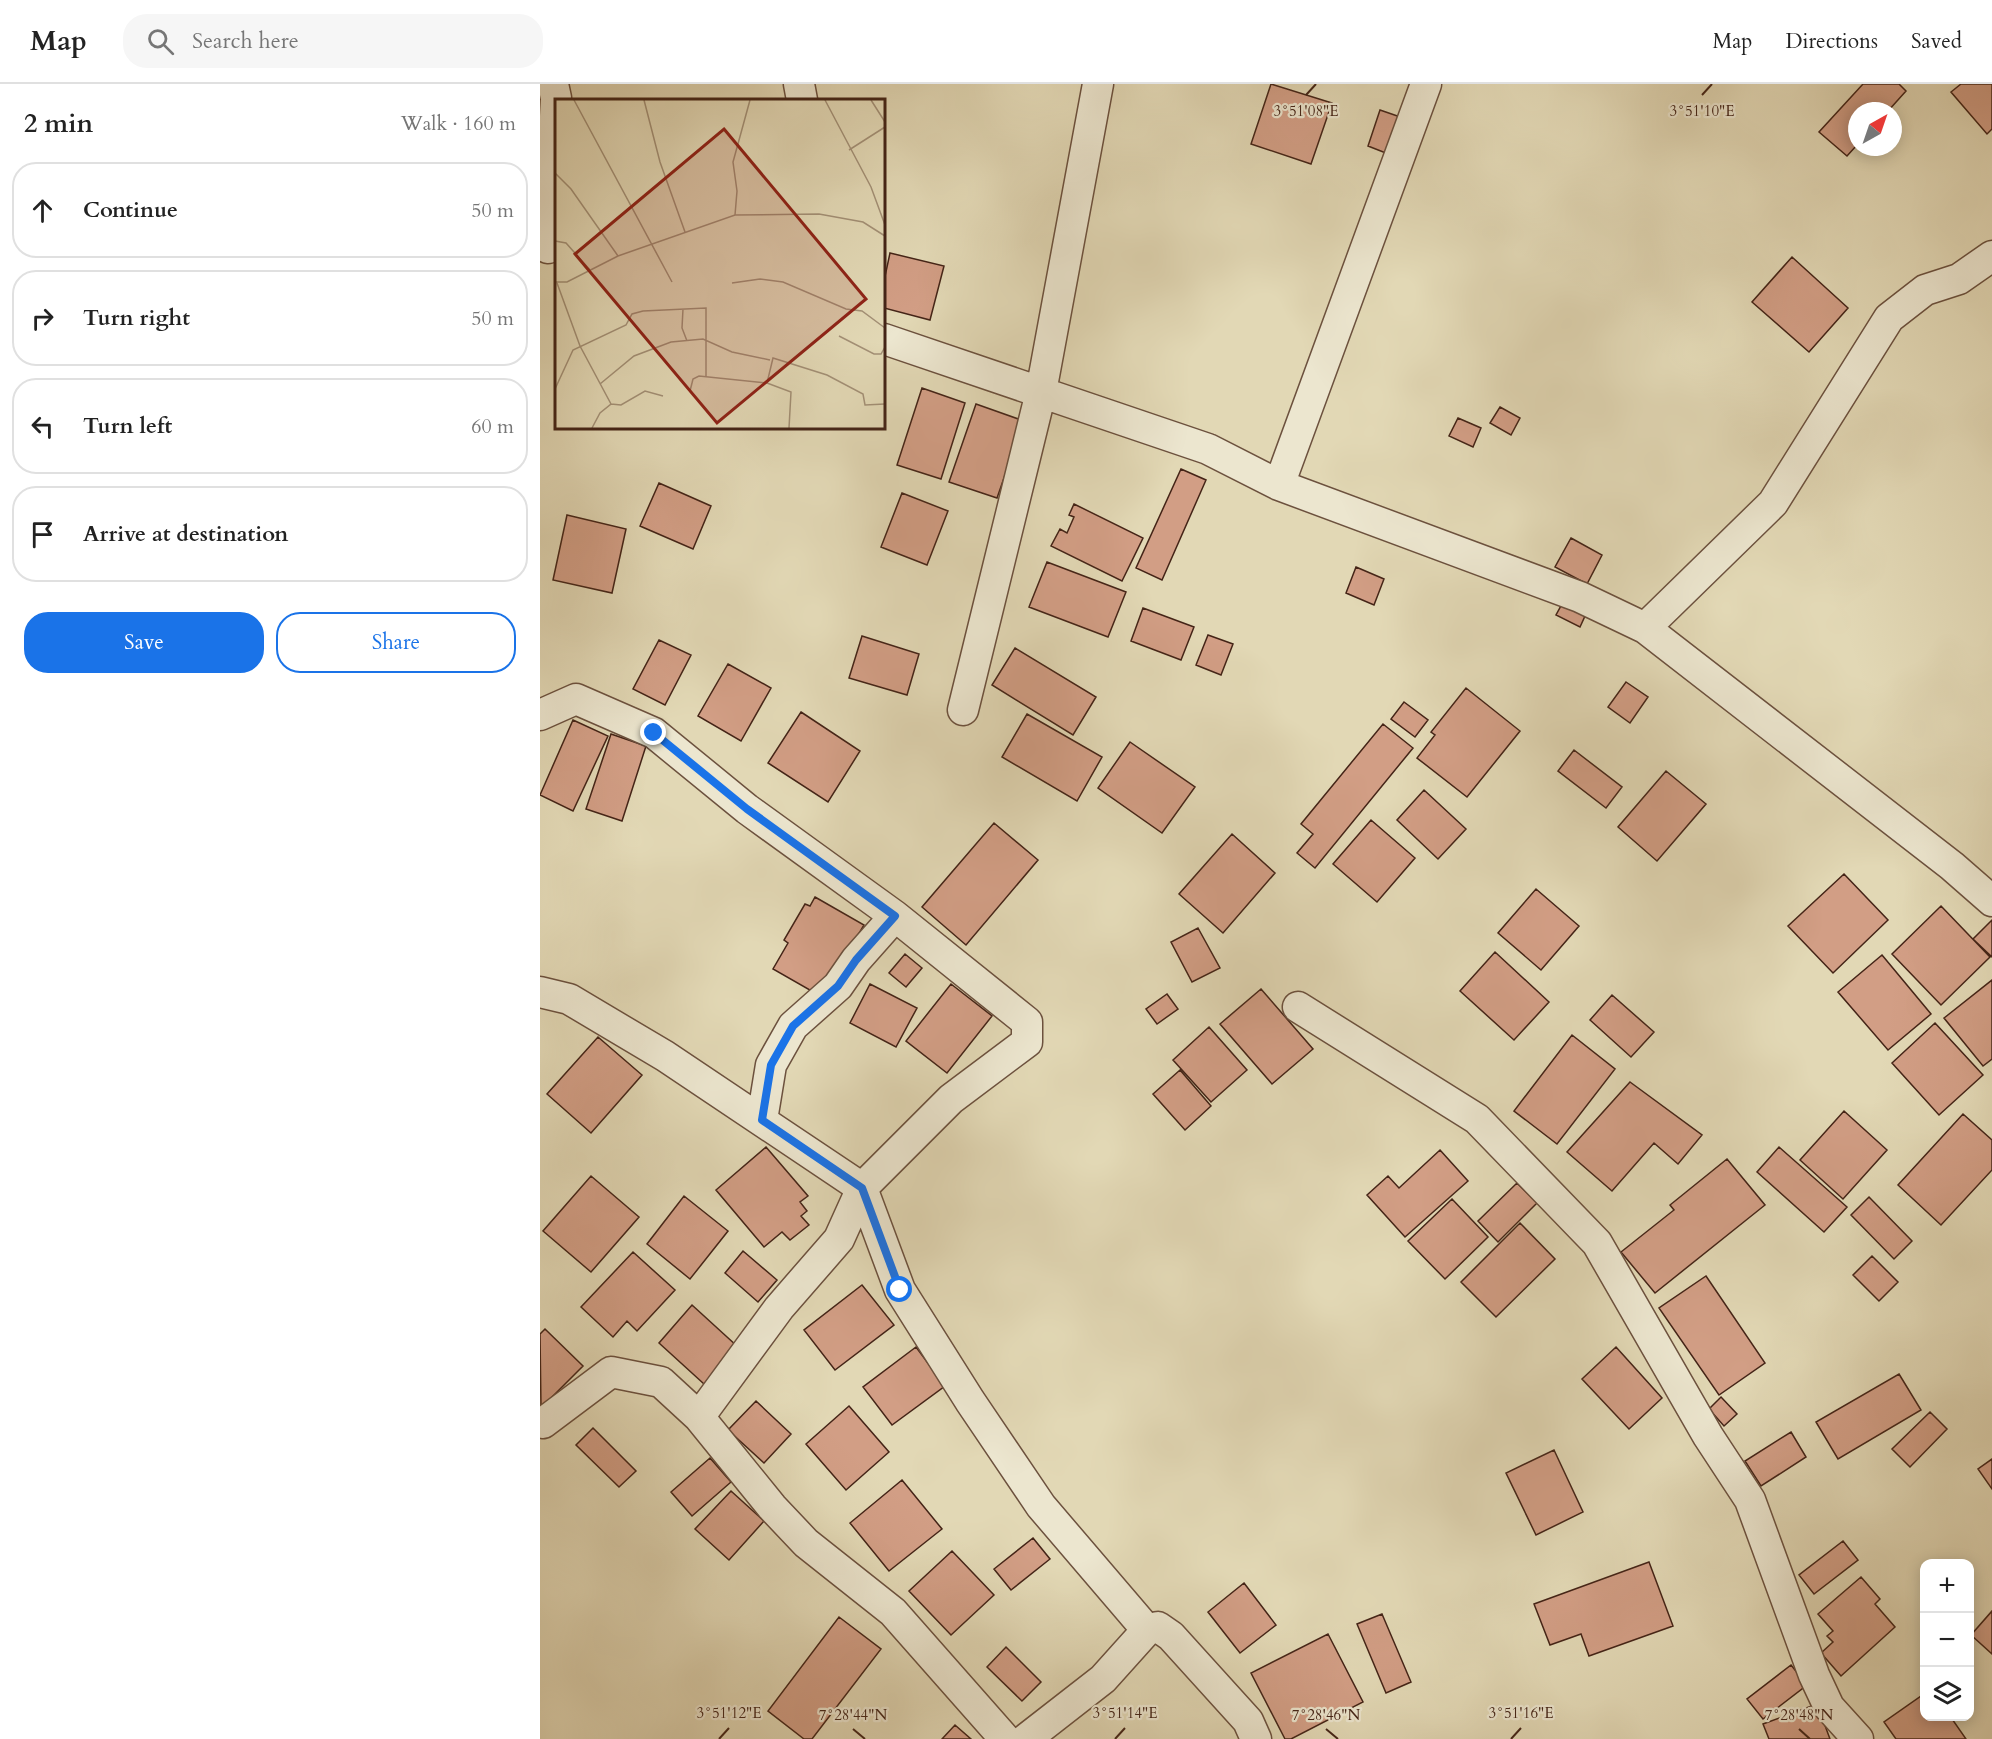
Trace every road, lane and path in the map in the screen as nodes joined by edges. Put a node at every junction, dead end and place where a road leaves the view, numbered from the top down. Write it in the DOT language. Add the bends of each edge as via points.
graph roads {
  1 [pos="553,84"];
  2 [pos="799,84"];
  3 [pos="1098,84"];
  4 [pos="1426,84"];
  5 [pos="556,99"];
  6 [pos="802,99"];
  7 [pos="555,117"];
  8 [pos="548,248"];
  9 [pos="1992,256"];
  10 [pos="885,339"];
  11 [pos="1041,392"];
  12 [pos="1279,485"];
  13 [pos="1645,628"];
  14 [pos="963,711"];
  15 [pos="540,715"];
  16 [pos="1992,902"];
  17 [pos="895,916"];
  18 [pos="540,992"];
  19 [pos="1298,1007"];
  20 [pos="762,1120"];
  21 [pos="862,1188"];
  22 [pos="699,1417"];
  23 [pos="543,1423"];
  24 [pos="1147,1630"];
  25 [pos="1005,1739"];
  26 [pos="1026,1739"];
  27 [pos="1256,1739"];
  28 [pos="1858,1739"];
  1 -- 5 [label="street"];
  2 -- 6 [label="street"];
  3 -- 11 [label="street"];
  4 -- 12 [label="street"];
  7 -- 8 [label="street"];
  9 -- 13 [label="street" via="1959,279 1924,290 1889,318 1773,503"];
  10 -- 11 [label="street"];
  11 -- 12 [label="street" via="1208,449"];
  11 -- 14 [label="street"];
  12 -- 13 [label="street" via="1580,597"];
  13 -- 16 [label="street" via="1952,866"];
  15 -- 17 [label="street" via="576,699 654,733 747,809"];
  17 -- 20 [label="street" via="838,986 793,1026 771,1065"];
  17 -- 21 [label="street" via="1027,1022 1027,1042 951,1099"];
  18 -- 20 [label="street" via="569,999"];
  19 -- 28 [label="street" via="1477,1119 1598,1243 1708,1436 1750,1500 1814,1675 1829,1707"];
  20 -- 21 [label="street"];
  21 -- 22 [label="street" via="839,1239 779,1308"];
  21 -- 24 [label="street" via="900,1290 970,1401 1041,1506"];
  22 -- 23 [label="street" via="661,1382 611,1372"];
  22 -- 25 [label="street" via="806,1543 893,1612"];
  24 -- 26 [label="street" via="1103,1679"];
  24 -- 27 [label="street" via="1158,1627 1171,1636 1248,1721"];
}
